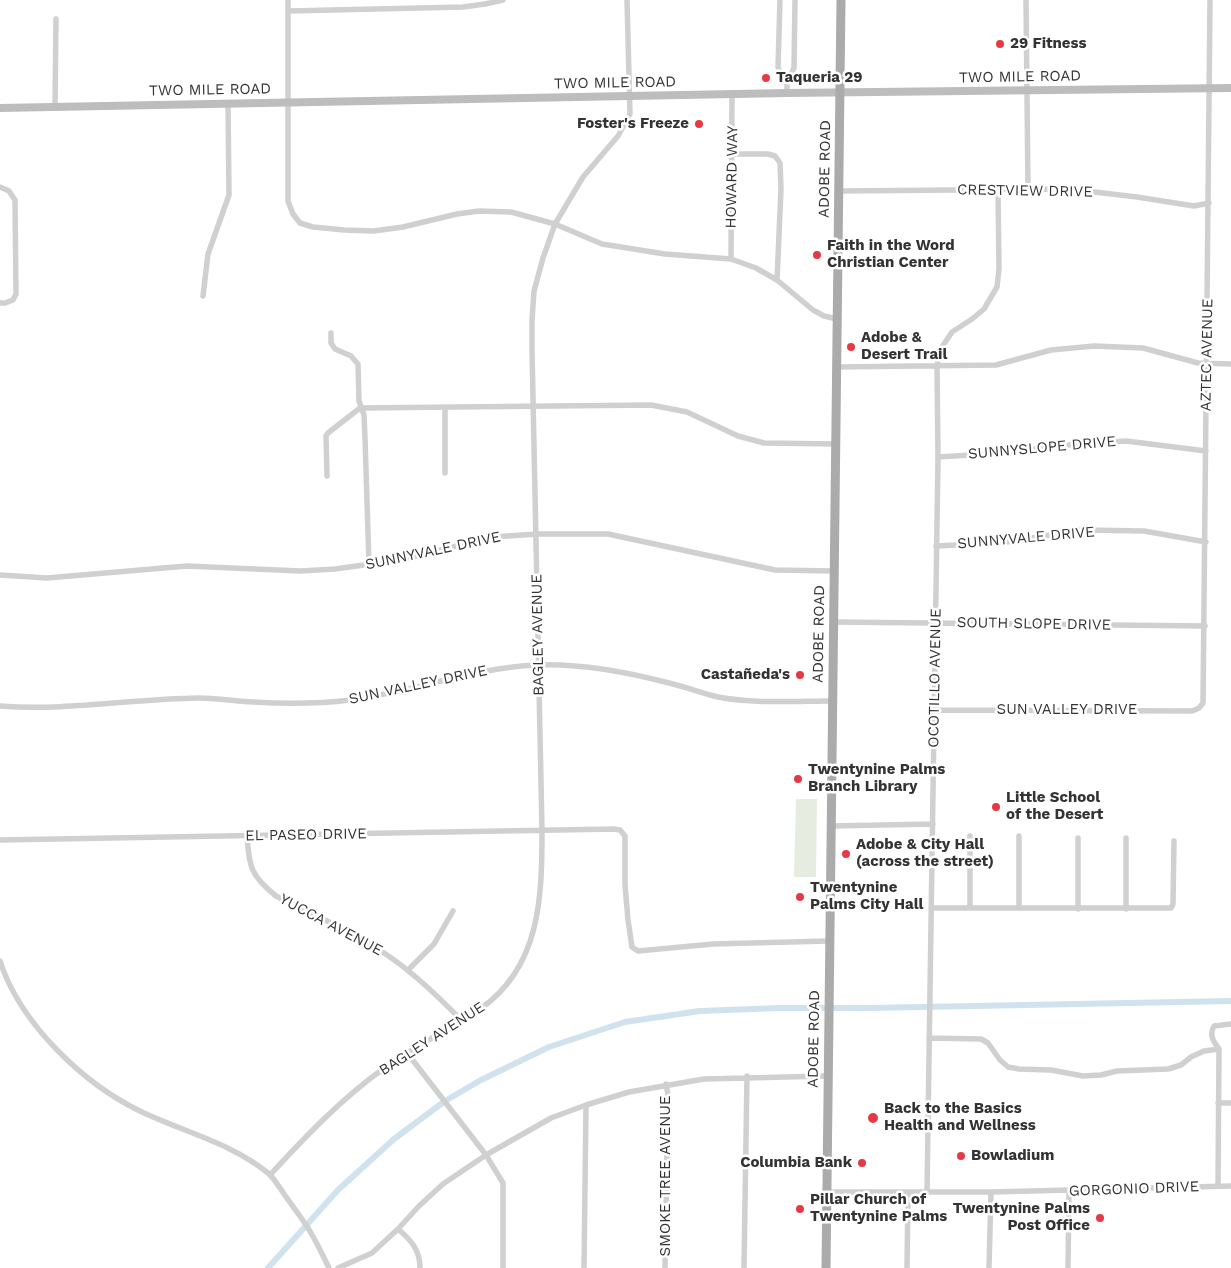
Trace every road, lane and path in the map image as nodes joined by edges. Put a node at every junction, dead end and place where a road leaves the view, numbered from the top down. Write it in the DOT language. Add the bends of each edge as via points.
graph roads {
  1 [pos="288,0"];
  2 [pos="503,0"];
  3 [pos="627,0"];
  4 [pos="780,0"];
  5 [pos="795,0"];
  6 [pos="841,0"];
  7 [pos="1026,0"];
  8 [pos="1210,0"];
  9 [pos="288,11"];
  10 [pos="56,19"];
  11 [pos="787,77"];
  12 [pos="1231,88"];
  13 [pos="1210,89"];
  14 [pos="1027,91"];
  15 [pos="840,92"];
  16 [pos="786,93"];
  17 [pos="732,94"];
  18 [pos="630,96"];
  19 [pos="287,103"];
  20 [pos="228,104"];
  21 [pos="56,107"];
  22 [pos="0,108"];
  23 [pos="732,154"];
  24 [pos="0,187"];
  25 [pos="998,189"];
  26 [pos="1028,189"];
  27 [pos="839,191"];
  28 [pos="1209,203"];
  29 [pos="555,224"];
  30 [pos="731,259"];
  31 [pos="777,280"];
  32 [pos="203,296"];
  33 [pos="0,303"];
  34 [pos="837,319"];
  35 [pos="331,333"];
  36 [pos="1207,364"];
  37 [pos="1231,364"];
  38 [pos="937,366"];
  39 [pos="837,367"];
  40 [pos="534,406"];
  41 [pos="445,407"];
  42 [pos="360,408"];
  43 [pos="836,444"];
  44 [pos="1206,451"];
  45 [pos="938,457"];
  46 [pos="445,473"];
  47 [pos="327,476"];
  48 [pos="537,534"];
  49 [pos="1206,542"];
  50 [pos="936,546"];
  51 [pos="369,565"];
  52 [pos="834,571"];
  53 [pos="0,575"];
  54 [pos="833,622"];
  55 [pos="935,623"];
  56 [pos="1205,626"];
  57 [pos="538,665"];
  58 [pos="832,701"];
  59 [pos="0,706"];
  60 [pos="1199,708"];
  61 [pos="935,710"];
  62 [pos="932,824"];
  63 [pos="831,826"];
  64 [pos="542,830"];
  65 [pos="247,836"];
  66 [pos="970,836"];
  67 [pos="1019,836"];
  68 [pos="1078,838"];
  69 [pos="1126,838"];
  70 [pos="0,840"];
  71 [pos="1174,841"];
  72 [pos="931,908"];
  73 [pos="970,908"];
  74 [pos="1019,908"];
  75 [pos="1078,908"];
  76 [pos="1126,909"];
  77 [pos="453,911"];
  78 [pos="830,942"];
  79 [pos="0,960"];
  80 [pos="408,970"];
  81 [pos="462,1021"];
  82 [pos="1231,1024"];
  83 [pos="929,1038"];
  84 [pos="1219,1048"];
  85 [pos="408,1054"];
  86 [pos="747,1076"];
  87 [pos="828,1076"];
  88 [pos="666,1084"];
  89 [pos="1218,1103"];
  90 [pos="1231,1103"];
  91 [pos="586,1105"];
  92 [pos="486,1155"];
  93 [pos="270,1175"];
  94 [pos="1218,1186"];
  95 [pos="1231,1186"];
  96 [pos="1069,1190"];
  97 [pos="826,1192"];
  98 [pos="908,1192"];
  99 [pos="927,1192"];
  100 [pos="991,1192"];
  101 [pos="398,1229"];
  102 [pos="329,1268"];
  103 [pos="338,1268"];
  104 [pos="420,1268"];
  105 [pos="503,1268"];
  106 [pos="584,1268"];
  107 [pos="666,1268"];
  108 [pos="744,1268"];
  109 [pos="826,1268"];
  110 [pos="907,1268"];
  111 [pos="989,1268"];
  112 [pos="1068,1268"];
  1 -- 9 [label="street"];
  2 -- 9 [label="street" via="462,7"];
  3 -- 18 [label="street, BAGLEY AVENUE"];
  4 -- 11 [label="street" via="778,67"];
  5 -- 11 [label="street" via="794,68"];
  6 -- 15 [label="main road, ADOBE ROAD"];
  7 -- 14 [label="street"];
  8 -- 13 [label="street, AZTEC AVENUE"];
  9 -- 19 [label="street"];
  10 -- 21 [label="street"];
  11 -- 16 [label="street"];
  12 -- 13 [label="main road, TWO MILE ROAD"];
  13 -- 14 [label="main road, TWO MILE ROAD"];
  13 -- 28 [label="street, AZTEC AVENUE"];
  14 -- 15 [label="main road, TWO MILE ROAD"];
  14 -- 26 [label="street"];
  15 -- 16 [label="main road, TWO MILE ROAD"];
  15 -- 27 [label="main road, ADOBE ROAD"];
  16 -- 17 [label="main road, TWO MILE ROAD"];
  17 -- 18 [label="main road, TWO MILE ROAD"];
  17 -- 23 [label="street, HOWARD WAY"];
  18 -- 19 [label="main road, TWO MILE ROAD"];
  18 -- 29 [label="street, BAGLEY AVENUE" via="630,114 618,136 583,177"];
  19 -- 20 [label="main road, TWO MILE ROAD"];
  19 -- 29 [label="street" via="288,201 300,223 312,227 374,231 479,211 511,212"];
  20 -- 21 [label="main road, TWO MILE ROAD"];
  20 -- 32 [label="street" via="229,195 208,254"];
  21 -- 22 [label="main road, TWO MILE ROAD"];
  23 -- 30 [label="street, HOWARD WAY"];
  23 -- 31 [label="street" via="768,154 775,156 780,163"];
  24 -- 33 [label="street" via="9,191 15,200 16,294 13,300"];
  25 -- 26 [label="street, CRESTVIEW DRIVE"];
  25 -- 27 [label="street, CRESTVIEW DRIVE"];
  25 -- 38 [label="street, OCOTILLO AVENUE" via="997,287 984,309 945,340"];
  26 -- 28 [label="street, CRESTVIEW DRIVE" via="1096,191 1194,206"];
  27 -- 34 [label="main road, ADOBE ROAD"];
  28 -- 36 [label="street, AZTEC AVENUE"];
  29 -- 30 [label="street" via="602,244 665,254"];
  29 -- 40 [label="street, BAGLEY AVENUE" via="534,291"];
  30 -- 31 [label="street"];
  31 -- 34 [label="street" via="813,310"];
  34 -- 39 [label="main road, ADOBE ROAD"];
  35 -- 42 [label="street" via="330,343 335,349 351,356 358,364"];
  36 -- 37 [label="street"];
  36 -- 38 [label="street" via="1143,348 1094,346 1051,350 996,365"];
  36 -- 44 [label="street, AZTEC AVENUE"];
  38 -- 39 [label="street"];
  38 -- 45 [label="street, OCOTILLO AVENUE"];
  39 -- 43 [label="main road, ADOBE ROAD"];
  40 -- 41 [label="street"];
  40 -- 43 [label="street" via="663,406 687,412 758,442"];
  40 -- 48 [label="street, BAGLEY AVENUE"];
  41 -- 42 [label="street"];
  41 -- 46 [label="street"];
  42 -- 47 [label="street" via="326,436"];
  42 -- 51 [label="street" via="364,415"];
  43 -- 52 [label="main road, ADOBE ROAD"];
  44 -- 45 [label="street, SUNNYSLOPE DRIVE" via="1126,441"];
  44 -- 49 [label="street, AZTEC AVENUE"];
  45 -- 50 [label="street, OCOTILLO AVENUE"];
  48 -- 51 [label="street, SUNNYVALE DRIVE" via="475,541 430,554"];
  48 -- 52 [label="street, SUNNYVALE DRIVE" via="608,534 757,567"];
  48 -- 57 [label="street, BAGLEY AVENUE"];
  49 -- 50 [label="street, SUNNYVALE DRIVE" via="1144,531 1081,530 1000,542"];
  49 -- 56 [label="street, AZTEC AVENUE"];
  50 -- 55 [label="street, OCOTILLO AVENUE"];
  51 -- 53 [label="street, SUNNYVALE DRIVE" via="300,571 187,566 48,578"];
  52 -- 54 [label="main road, ADOBE ROAD"];
  54 -- 55 [label="street, SOUTH SLOPE DRIVE"];
  54 -- 58 [label="main road, ADOBE ROAD"];
  55 -- 56 [label="street, SOUTH SLOPE DRIVE"];
  55 -- 61 [label="street, OCOTILLO AVENUE"];
  56 -- 60 [label="street, AZTEC AVENUE" via="1204,695"];
  57 -- 58 [label="street, SUN VALLEY DRIVE" via="622,672 719,697"];
  57 -- 59 [label="street, SUN VALLEY DRIVE" via="486,670 348,700 273,703 201,698 66,708"];
  57 -- 64 [label="street, BAGLEY AVENUE"];
  58 -- 63 [label="main road, ADOBE ROAD"];
  60 -- 61 [label="street, SUN VALLEY DRIVE" via="1192,711"];
  61 -- 62 [label="street, OCOTILLO AVENUE"];
  62 -- 63 [label="street"];
  62 -- 72 [label="street, OCOTILLO AVENUE"];
  63 -- 78 [label="main road, ADOBE ROAD"];
  64 -- 65 [label="street, EL PASEO DRIVE"];
  64 -- 78 [label="street, EL PASEO DRIVE" via="620,830 625,836 630,942 638,952 713,944"];
  64 -- 81 [label="street, BAGLEY AVENUE" via="540,898 535,931 525,955 511,979 497,994"];
  65 -- 70 [label="street, EL PASEO DRIVE"];
  65 -- 80 [label="street, YUCCA AVENUE" via="249,863 266,888 361,938"];
  66 -- 73 [label="street"];
  67 -- 74 [label="street"];
  68 -- 75 [label="street"];
  69 -- 76 [label="street"];
  71 -- 76 [label="street" via="1171,908"];
  72 -- 73 [label="street"];
  72 -- 83 [label="street, OCOTILLO AVENUE"];
  73 -- 74 [label="street"];
  74 -- 75 [label="street"];
  75 -- 76 [label="street"];
  77 -- 80 [label="street" via="434,944"];
  78 -- 87 [label="main road, ADOBE ROAD"];
  79 -- 93 [label="street" via="25,1010 68,1063 103,1090 141,1112 230,1148"];
  80 -- 81 [label="street, YUCCA AVENUE"];
  81 -- 85 [label="street, BAGLEY AVENUE"];
  82 -- 84 [label="street" via="1214,1026 1211,1031 1211,1038"];
  83 -- 84 [label="street" via="981,1039 1008,1067 1083,1076 1168,1069 1204,1051"];
  83 -- 99 [label="street, OCOTILLO AVENUE"];
  84 -- 89 [label="street"];
  85 -- 92 [label="street"];
  85 -- 93 [label="street, BAGLEY AVENUE" via="337,1106"];
  86 -- 87 [label="street"];
  86 -- 88 [label="street"];
  86 -- 108 [label="street"];
  87 -- 97 [label="main road, ADOBE ROAD"];
  88 -- 91 [label="street"];
  88 -- 107 [label="street, SMOKE TREE AVENUE"];
  89 -- 90 [label="street"];
  89 -- 94 [label="street"];
  91 -- 92 [label="street" via="551,1118"];
  91 -- 106 [label="street"];
  92 -- 101 [label="street" via="443,1184"];
  92 -- 105 [label="street" via="503,1183"];
  93 -- 102 [label="street" via="306,1225"];
  94 -- 95 [label="street, GORGONIO DRIVE"];
  94 -- 96 [label="street, GORGONIO DRIVE"];
  96 -- 100 [label="street, GORGONIO DRIVE"];
  96 -- 112 [label="street"];
  97 -- 98 [label="street, GORGONIO DRIVE"];
  97 -- 109 [label="main road, ADOBE ROAD"];
  98 -- 99 [label="street, GORGONIO DRIVE"];
  98 -- 110 [label="street"];
  99 -- 100 [label="street, GORGONIO DRIVE"];
  100 -- 111 [label="street"];
  101 -- 103 [label="street" via="372,1253"];
  101 -- 104 [label="street" via="415,1246"];
}
